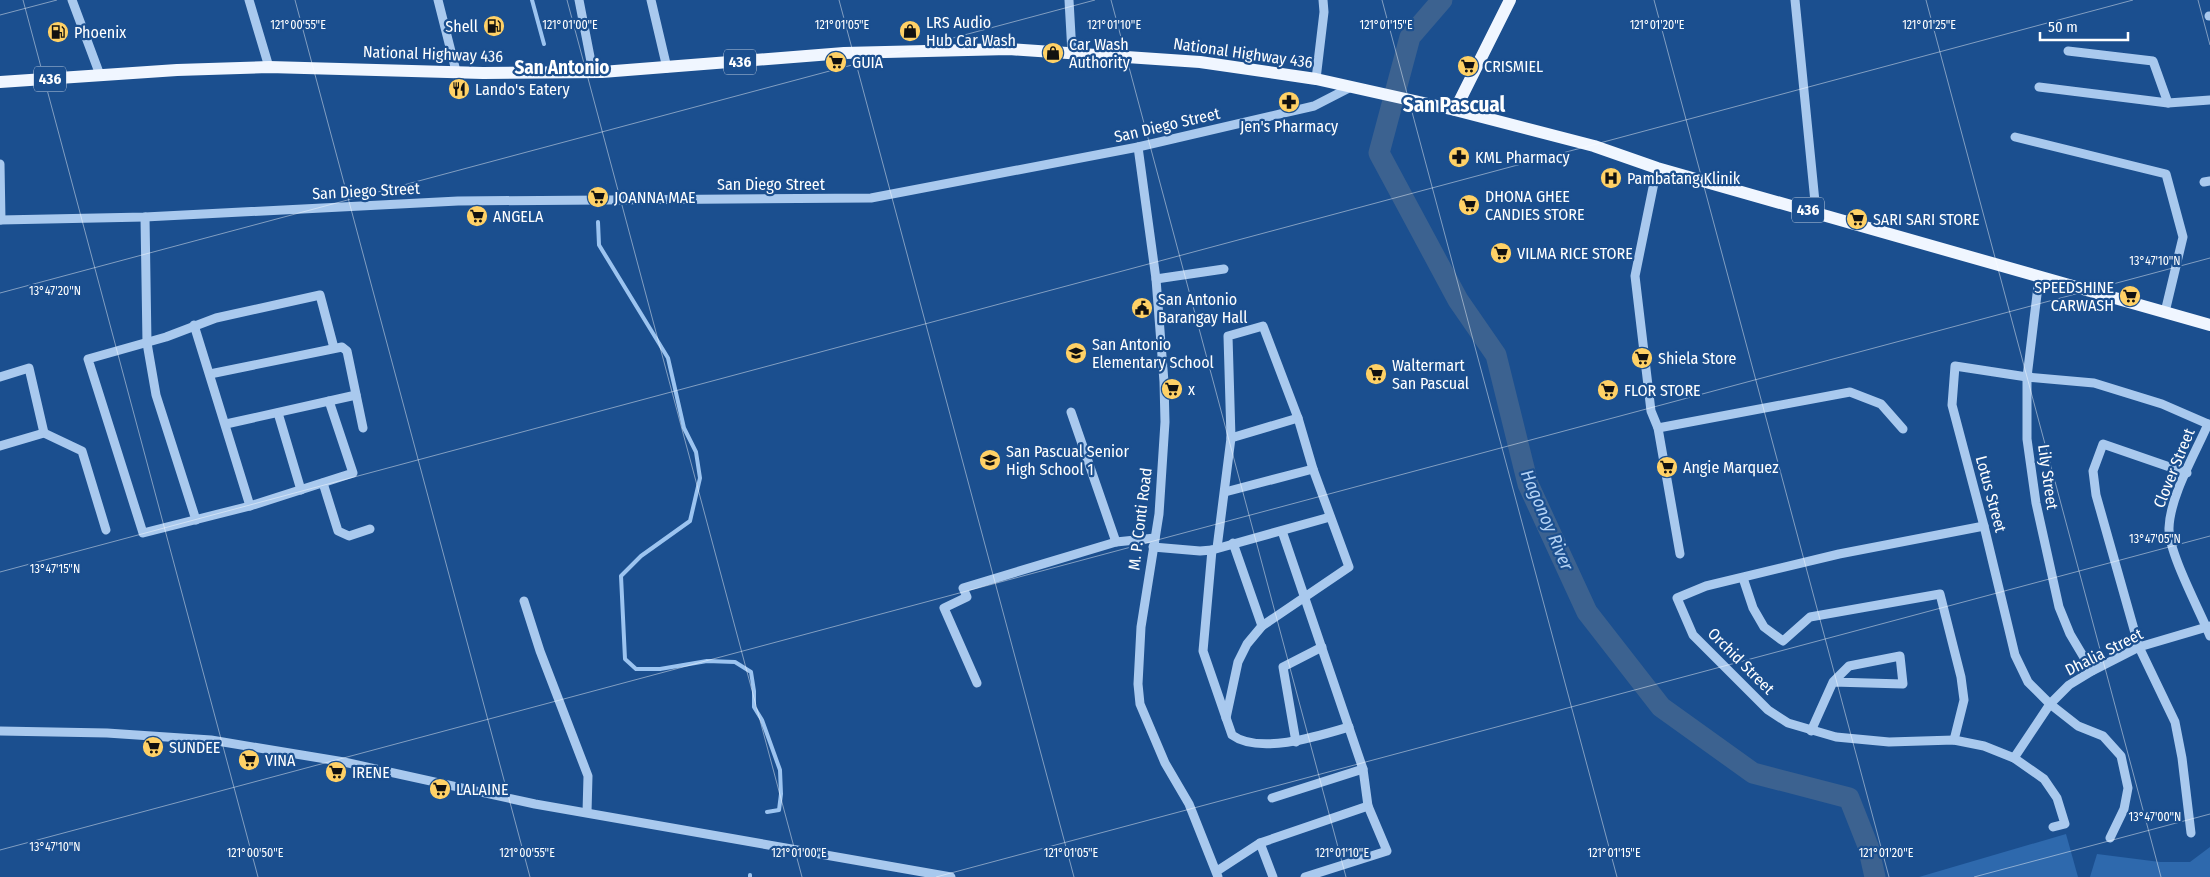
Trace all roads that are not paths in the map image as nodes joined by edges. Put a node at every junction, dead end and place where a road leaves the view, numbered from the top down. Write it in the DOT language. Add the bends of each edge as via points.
graph roads {
  1 [pos="72,0"];
  2 [pos="249,0"];
  3 [pos="438,0"];
  4 [pos="580,0"];
  5 [pos="651,0"];
  6 [pos="1069,0"];
  7 [pos="1323,0"];
  8 [pos="1510,0"];
  9 [pos="1795,0"];
  10 [pos="2068,51"];
  11 [pos="1072,53"];
  12 [pos="269,67"];
  13 [pos="667,68"];
  14 [pos="456,71"];
  15 [pos="593,72"];
  16 [pos="100,75"];
  17 [pos="1316,79"];
  18 [pos="0,82"];
  19 [pos="2039,87"];
  20 [pos="1349,88"];
  21 [pos="2210,100"];
  22 [pos="2168,103"];
  23 [pos="1455,110"];
  24 [pos="2015,137"];
  25 [pos="1138,148"];
  26 [pos="0,164"];
  27 [pos="1657,168"];
  28 [pos="1816,212"];
  29 [pos="145,217"];
  30 [pos="1,220"];
  31 [pos="1224,269"];
  32 [pos="2039,278"];
  33 [pos="1156,280"];
  34 [pos="2165,312"];
  35 [pos="194,325"];
  36 [pos="2210,325"];
  37 [pos="147,343"];
  38 [pos="334,348"];
  39 [pos="210,374"];
  40 [pos="0,377"];
  41 [pos="2026,377"];
  42 [pos="356,395"];
  43 [pos="329,401"];
  44 [pos="278,412"];
  45 [pos="1072,412"];
  46 [pos="1298,418"];
  47 [pos="226,424"];
  48 [pos="2209,424"];
  49 [pos="363,428"];
  50 [pos="1658,428"];
  51 [pos="1903,428"];
  52 [pos="44,434"];
  53 [pos="1231,438"];
  54 [pos="0,446"];
  55 [pos="1313,469"];
  56 [pos="2187,473"];
  57 [pos="323,483"];
  58 [pos="301,490"];
  59 [pos="1225,492"];
  60 [pos="250,506"];
  61 [pos="1330,517"];
  62 [pos="196,520"];
  63 [pos="1984,526"];
  64 [pos="370,529"];
  65 [pos="106,530"];
  66 [pos="1282,530"];
  67 [pos="1116,542"];
  68 [pos="1154,543"];
  69 [pos="1233,543"];
  70 [pos="1215,549"];
  71 [pos="1680,554"];
  72 [pos="1743,578"];
  73 [pos="1306,597"];
  74 [pos="524,601"];
  75 [pos="1262,626"];
  76 [pos="2209,630"];
  77 [pos="1322,647"];
  78 [pos="2139,647"];
  79 [pos="2092,671"];
  80 [pos="1833,682"];
  81 [pos="977,683"];
  82 [pos="2050,704"];
  83 [pos="1226,718"];
  84 [pos="1349,728"];
  85 [pos="0,731"];
  86 [pos="1811,731"];
  87 [pos="1954,740"];
  88 [pos="1296,742"];
  89 [pos="2014,758"];
  90 [pos="1363,769"];
  91 [pos="1272,798"];
  92 [pos="1368,806"];
  93 [pos="587,812"];
  94 [pos="2053,827"];
  95 [pos="2191,833"];
  96 [pos="2110,838"];
  97 [pos="1260,843"];
  98 [pos="1217,874"];
  99 [pos="951,877"];
  100 [pos="1273,877"];
  101 [pos="1305,877"];
  1 -- 16 [label="street"];
  2 -- 12 [label="street"];
  3 -- 14 [label="street"];
  4 -- 15 [label="street"];
  5 -- 13 [label="street"];
  6 -- 11 [label="street"];
  7 -- 17 [label="street"];
  8 -- 23 [label="main road"];
  9 -- 28 [label="street"];
  10 -- 22 [label="street" via="2153,60"];
  11 -- 13 [label="main road, National Highway 436 / 436" via="1009,49 844,53"];
  11 -- 17 [label="main road, National Highway 436 / 436" via="1200,62"];
  12 -- 14 [label="main road, National Highway 436 / 436"];
  12 -- 16 [label="main road, National Highway 436 / 436"];
  13 -- 15 [label="main road, National Highway 436 / 436"];
  14 -- 15 [label="main road, National Highway 436 / 436"];
  16 -- 18 [label="main road, National Highway 436 / 436"];
  17 -- 20 [label="main road, National Highway 436 / 436"];
  19 -- 22 [label="street"];
  20 -- 23 [label="main road, National Highway 436 / 436"];
  20 -- 25 [label="street, San Diego Street" via="1314,106"];
  21 -- 22 [label="street"];
  23 -- 27 [label="main road, National Highway 436 / 436" via="1594,146"];
  24 -- 34 [label="street" via="2166,174 2183,237"];
  25 -- 29 [label="street, San Diego Street" via="871,198 458,201"];
  25 -- 33 [label="street, M. P. Conti Road"];
  26 -- 30 [label="street"];
  27 -- 28 [label="main road, National Highway 436 / 436"];
  27 -- 50 [label="street" via="1636,276 1651,411"];
  28 -- 32 [label="main road, National Highway 436 / 436"];
  29 -- 30 [label="street, San Diego Street"];
  29 -- 37 [label="street"];
  31 -- 33 [label="street"];
  32 -- 34 [label="main road, National Highway 436 / 436"];
  32 -- 41 [label="street, Lily Street"];
  33 -- 68 [label="street, M. P. Conti Road" via="1165,422"];
  34 -- 36 [label="main road, National Highway 436 / 436"];
  35 -- 37 [label="street"];
  35 -- 38 [label="street" via="320,295"];
  35 -- 39 [label="street"];
  37 -- 62 [label="street" via="156,394"];
  37 -- 62 [label="street" via="88,359 143,533"];
  38 -- 39 [label="street"];
  38 -- 42 [label="street" via="342,347 347,351"];
  39 -- 47 [label="street"];
  40 -- 52 [label="street" via="29,368"];
  41 -- 48 [label="street, Lotus Street" via="2094,383 2162,404"];
  41 -- 63 [label="street, Lotus Street" via="1955,366 1952,405"];
  41 -- 79 [label="street, Lily Street" via="2027,439 2036,503 2059,607 2070,634"];
  42 -- 43 [label="street"];
  42 -- 49 [label="street"];
  43 -- 44 [label="street"];
  43 -- 57 [label="street" via="353,473"];
  44 -- 47 [label="street"];
  44 -- 58 [label="street"];
  45 -- 67 [label="street"];
  46 -- 53 [label="street"];
  46 -- 53 [label="street" via="1263,326 1228,336"];
  46 -- 55 [label="street"];
  47 -- 60 [label="street"];
  48 -- 56 [label="street, Clover Street"];
  50 -- 51 [label="street" via="1850,392 1881,404"];
  50 -- 71 [label="street"];
  52 -- 54 [label="street"];
  52 -- 65 [label="street" via="82,451"];
  53 -- 59 [label="street"];
  55 -- 59 [label="street"];
  55 -- 61 [label="street"];
  56 -- 76 [label="street, Clover Street" via="2172,505 2169,530 2173,550"];
  56 -- 78 [label="street" via="2103,444 2093,471 2096,495"];
  57 -- 58 [label="street"];
  57 -- 64 [label="street" via="338,531 349,536"];
  58 -- 60 [label="street"];
  59 -- 70 [label="street"];
  60 -- 62 [label="street"];
  61 -- 66 [label="street"];
  61 -- 73 [label="street" via="1349,567"];
  63 -- 72 [label="street, Orchid Street" via="1839,554"];
  63 -- 82 [label="street, Lotus Street" via="2015,655 2028,682"];
  66 -- 69 [label="street"];
  66 -- 73 [label="street"];
  67 -- 68 [label="street"];
  67 -- 81 [label="street" via="963,588 968,597 944,608"];
  68 -- 70 [label="street" via="1200,552"];
  68 -- 98 [label="street, M. P. Conti Road" via="1141,627 1140,704 1166,763 1189,804"];
  69 -- 70 [label="street"];
  69 -- 75 [label="street"];
  70 -- 83 [label="street" via="1203,652"];
  72 -- 86 [label="street, Orchid Street" via="1706,586 1677,598 1693,635 1712,655 1768,710 1788,723"];
  72 -- 87 [label="street" via="1753,608 1764,627 1783,642 1810,617 1940,594 1964,700"];
  73 -- 75 [label="street"];
  73 -- 77 [label="street"];
  74 -- 93 [label="street" via="588,776"];
  75 -- 83 [label="street" via="1238,662"];
  76 -- 78 [label="street, Dhalia Street"];
  77 -- 84 [label="street"];
  77 -- 88 [label="street" via="1283,667"];
  78 -- 79 [label="street, Dhalia Street"];
  78 -- 95 [label="street" via="2175,722"];
  79 -- 82 [label="street, Dhalia Street" via="2069,685"];
  80 -- 80 [label="street" via="1849,666 1900,656 1903,684"];
  80 -- 86 [label="street"];
  82 -- 89 [label="street, Dhalia Street"];
  82 -- 96 [label="street, Lotus Street" via="2078,726 2103,736 2121,756 2128,788 2124,809"];
  83 -- 88 [label="street" via="1232,735 1240,741 1249,744"];
  84 -- 88 [label="street"];
  84 -- 90 [label="street"];
  85 -- 93 [label="street" via="107,733 211,740 344,762 535,804"];
  86 -- 87 [label="street, Orchid Street" via="1889,742"];
  87 -- 89 [label="street, Orchid Street" via="1984,746"];
  89 -- 94 [label="street, Orchid Street" via="2044,779 2057,798 2065,824"];
  90 -- 91 [label="street"];
  90 -- 92 [label="street"];
  92 -- 97 [label="street"];
  92 -- 101 [label="street" via="1387,851"];
  93 -- 99 [label="street"];
  97 -- 98 [label="street"];
  97 -- 100 [label="street"];
}
